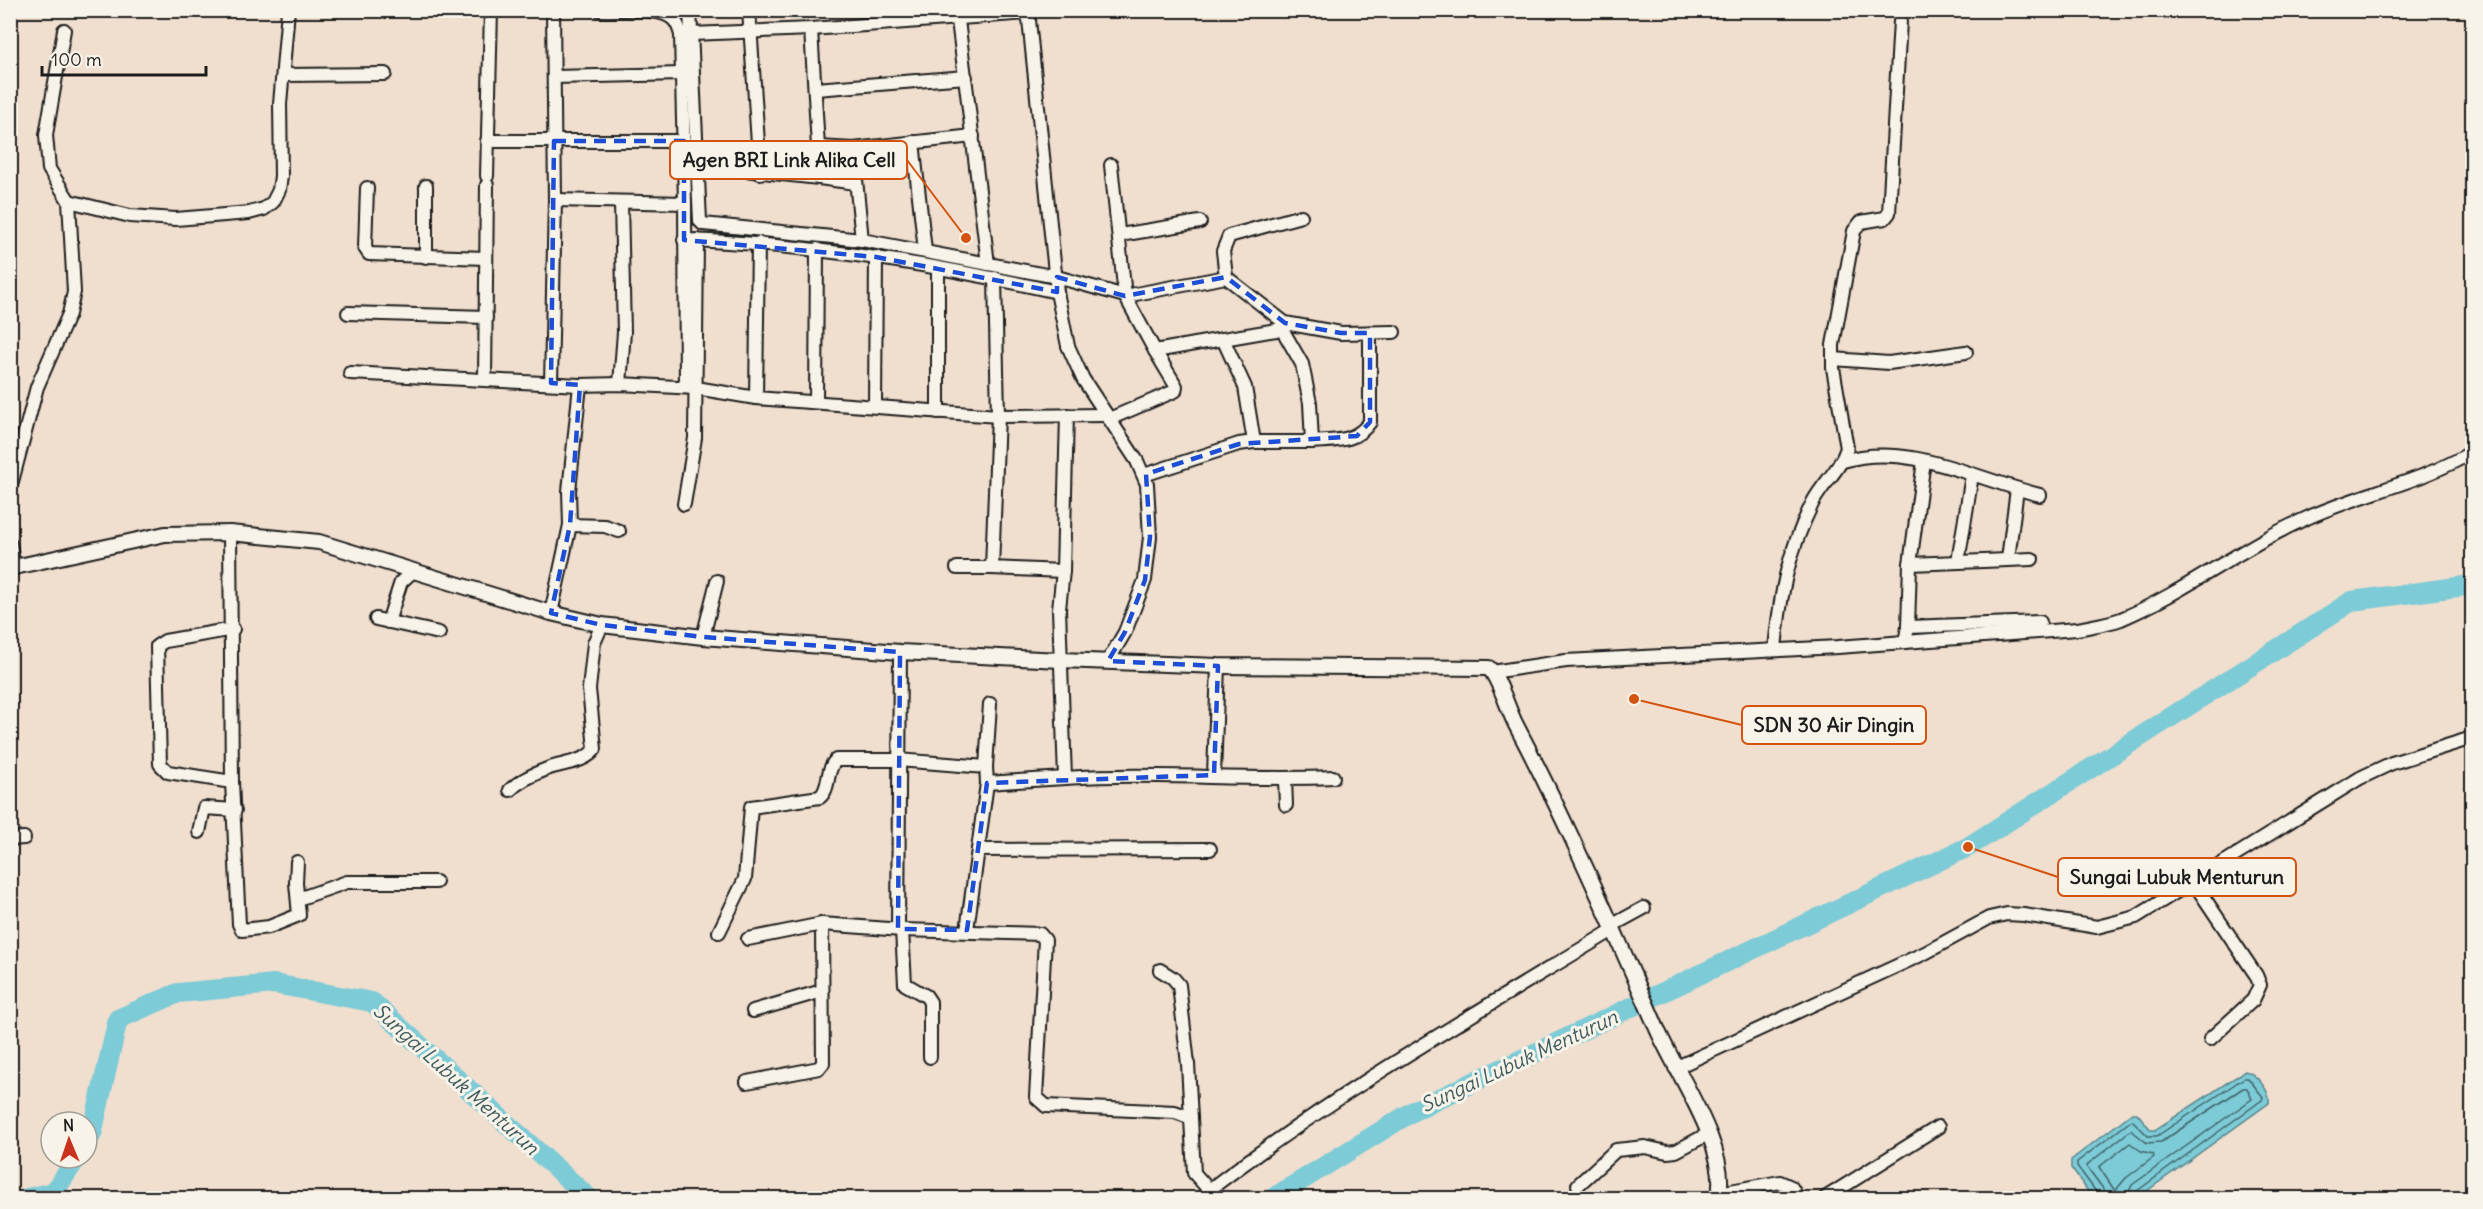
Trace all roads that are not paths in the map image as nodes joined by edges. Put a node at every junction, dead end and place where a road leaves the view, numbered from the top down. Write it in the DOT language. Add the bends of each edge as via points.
graph roads {
  1 [pos="288,10"];
  2 [pos="491,10"];
  3 [pos="553,10"];
  4 [pos="600,10"];
  5 [pos="690,10"];
  6 [pos="749,10"];
  7 [pos="1028,12"];
  8 [pos="958,14"];
  9 [pos="1900,21"];
  10 [pos="811,29"];
  11 [pos="64,30"];
  12 [pos="750,31"];
  13 [pos="691,34"];
  14 [pos="385,74"];
  15 [pos="682,74"];
  16 [pos="284,75"];
  17 [pos="554,77"];
  18 [pos="966,77"];
  19 [pos="816,89"];
  20 [pos="973,136"];
  21 [pos="487,141"];
  22 [pos="554,141"];
  23 [pos="684,141"];
  24 [pos="913,142"];
  25 [pos="818,147"];
  26 [pos="853,149"];
  27 [pos="698,165"];
  28 [pos="1111,165"];
  29 [pos="760,173"];
  30 [pos="819,178"];
  31 [pos="856,183"];
  32 [pos="426,186"];
  33 [pos="367,188"];
  34 [pos="555,200"];
  35 [pos="69,201"];
  36 [pos="621,203"];
  37 [pos="685,203"];
  38 [pos="1301,216"];
  39 [pos="1200,222"];
  40 [pos="1120,235"];
  41 [pos="690,240"];
  42 [pos="862,240"];
  43 [pos="758,243"];
  44 [pos="817,249"];
  45 [pos="925,251"];
  46 [pos="426,257"];
  47 [pos="876,257"];
  48 [pos="486,258"];
  49 [pos="987,264"];
  50 [pos="938,267"];
  51 [pos="1057,277"];
  52 [pos="1226,277"];
  53 [pos="994,278"];
  54 [pos="1057,292"];
  55 [pos="1125,296"];
  56 [pos="348,313"];
  57 [pos="486,317"];
  58 [pos="1284,326"];
  59 [pos="1394,332"];
  60 [pos="1370,333"];
  61 [pos="1223,339"];
  62 [pos="1155,351"];
  63 [pos="1966,352"];
  64 [pos="1833,359"];
  65 [pos="350,373"];
  66 [pos="485,380"];
  67 [pos="551,383"];
  68 [pos="620,384"];
  69 [pos="580,385"];
  70 [pos="691,388"];
  71 [pos="756,398"];
  72 [pos="816,402"];
  73 [pos="875,406"];
  74 [pos="938,412"];
  75 [pos="1067,415"];
  76 [pos="998,416"];
  77 [pos="1108,417"];
  78 [pos="1254,442"];
  79 [pos="1312,442"];
  80 [pos="2472,452"];
  81 [pos="1843,461"];
  82 [pos="1924,461"];
  83 [pos="1144,475"];
  84 [pos="1972,475"];
  85 [pos="10,489"];
  86 [pos="2017,489"];
  87 [pos="2040,495"];
  88 [pos="684,504"];
  89 [pos="570,525"];
  90 [pos="619,531"];
  91 [pos="230,533"];
  92 [pos="10,544"];
  93 [pos="2008,559"];
  94 [pos="2032,559"];
  95 [pos="1958,562"];
  96 [pos="1910,564"];
  97 [pos="12,567"];
  98 [pos="957,568"];
  99 [pos="992,568"];
  100 [pos="413,571"];
  101 [pos="1063,571"];
  102 [pos="717,580"];
  103 [pos="551,613"];
  104 [pos="2040,622"];
  105 [pos="602,625"];
  106 [pos="1908,627"];
  107 [pos="233,629"];
  108 [pos="439,633"];
  109 [pos="703,638"];
  110 [pos="1905,642"];
  111 [pos="1775,648"];
  112 [pos="900,652"];
  113 [pos="1061,660"];
  114 [pos="1108,661"];
  115 [pos="1218,666"];
  116 [pos="1492,672"];
  117 [pos="990,704"];
  118 [pos="2472,738"];
  119 [pos="898,760"];
  120 [pos="986,767"];
  121 [pos="1214,775"];
  122 [pos="1333,777"];
  123 [pos="1065,778"];
  124 [pos="1285,779"];
  125 [pos="232,782"];
  126 [pos="987,783"];
  127 [pos="510,790"];
  128 [pos="1286,804"];
  129 [pos="235,810"];
  130 [pos="200,832"];
  131 [pos="24,838"];
  132 [pos="10,839"];
  133 [pos="1210,849"];
  134 [pos="978,850"];
  135 [pos="297,862"];
  136 [pos="436,882"];
  137 [pos="2194,883"];
  138 [pos="298,899"];
  139 [pos="1644,908"];
  140 [pos="822,924"];
  141 [pos="1612,928"];
  142 [pos="900,929"];
  143 [pos="967,930"];
  144 [pos="718,932"];
  145 [pos="748,939"];
  146 [pos="1161,970"];
  147 [pos="822,992"];
  148 [pos="753,1011"];
  149 [pos="2210,1039"];
  150 [pos="930,1057"];
  151 [pos="1672,1063"];
  152 [pos="747,1082"];
  153 [pos="1191,1118"];
  154 [pos="1938,1127"];
  155 [pos="1708,1134"];
  156 [pos="1578,1185"];
  157 [pos="1206,1194"];
  158 [pos="1719,1196"];
  159 [pos="1798,1198"];
  160 [pos="1825,1198"];
  1 -- 16 [label="street"];
  2 -- 21 [label="street"];
  3 -- 17 [label="street"];
  4 -- 15 [label="street" via="667,14 681,35"];
  5 -- 13 [label="street"];
  6 -- 12 [label="street"];
  7 -- 8 [label="street"];
  7 -- 51 [label="street"];
  8 -- 10 [label="street"];
  8 -- 18 [label="street"];
  9 -- 64 [label="street" via="1889,213 1885,218 1862,222 1854,231 1836,320"];
  10 -- 12 [label="street"];
  10 -- 19 [label="street"];
  11 -- 35 [label="street" via="46,135 49,169"];
  12 -- 13 [label="street"];
  12 -- 29 [label="street"];
  13 -- 27 [label="street"];
  14 -- 16 [label="street"];
  15 -- 17 [label="street"];
  15 -- 23 [label="street"];
  16 -- 35 [label="street" via="279,189 264,209 199,218 154,218"];
  17 -- 22 [label="street"];
  18 -- 19 [label="street"];
  18 -- 20 [label="street"];
  19 -- 25 [label="street"];
  20 -- 24 [label="street"];
  20 -- 49 [label="street"];
  21 -- 22 [label="street"];
  21 -- 48 [label="street"];
  22 -- 23 [label="street"];
  22 -- 34 [label="street"];
  23 -- 37 [label="street"];
  24 -- 26 [label="street"];
  24 -- 45 [label="street"];
  25 -- 26 [label="street"];
  25 -- 30 [label="street"];
  26 -- 31 [label="street"];
  27 -- 29 [label="street"];
  27 -- 42 [label="street" via="703,224"];
  28 -- 40 [label="street"];
  29 -- 30 [label="street"];
  30 -- 31 [label="street"];
  31 -- 42 [label="street"];
  32 -- 46 [label="street"];
  33 -- 46 [label="street" via="366,252"];
  34 -- 36 [label="street"];
  34 -- 67 [label="street"];
  35 -- 85 [label="street" via="74,292 69,314 37,387"];
  36 -- 37 [label="street"];
  36 -- 68 [label="street" via="624,332"];
  37 -- 41 [label="street"];
  38 -- 52 [label="street" via="1229,236 1223,250"];
  39 -- 40 [label="street"];
  40 -- 55 [label="street"];
  41 -- 43 [label="street"];
  41 -- 70 [label="street"];
  42 -- 45 [label="street"];
  43 -- 44 [label="street"];
  43 -- 71 [label="street"];
  44 -- 47 [label="street"];
  44 -- 72 [label="street"];
  45 -- 49 [label="street"];
  46 -- 48 [label="street"];
  47 -- 50 [label="street"];
  47 -- 73 [label="street"];
  48 -- 57 [label="street"];
  49 -- 51 [label="street"];
  50 -- 53 [label="street"];
  50 -- 74 [label="street"];
  51 -- 54 [label="street"];
  51 -- 55 [label="street"];
  52 -- 55 [label="street"];
  52 -- 58 [label="street"];
  53 -- 54 [label="street"];
  53 -- 76 [label="street"];
  54 -- 77 [label="street" via="1068,346 1083,379"];
  55 -- 62 [label="street"];
  56 -- 57 [label="street"];
  57 -- 66 [label="street"];
  58 -- 60 [label="street"];
  58 -- 61 [label="street"];
  58 -- 79 [label="street" via="1302,364"];
  59 -- 60 [label="street"];
  60 -- 79 [label="street" via="1370,422 1349,440"];
  61 -- 62 [label="street"];
  61 -- 78 [label="street" via="1245,387"];
  62 -- 77 [label="street" via="1176,386 1175,391"];
  63 -- 64 [label="street" via="1889,363"];
  64 -- 81 [label="street" via="1846,436"];
  65 -- 66 [label="street"];
  66 -- 67 [label="street"];
  67 -- 69 [label="street"];
  68 -- 69 [label="street"];
  68 -- 70 [label="street"];
  69 -- 89 [label="street" via="569,491"];
  70 -- 71 [label="street"];
  70 -- 88 [label="street" via="695,438"];
  71 -- 72 [label="street"];
  72 -- 73 [label="street"];
  73 -- 74 [label="street"];
  74 -- 76 [label="street"];
  75 -- 76 [label="street"];
  75 -- 77 [label="street"];
  75 -- 101 [label="street"];
  76 -- 99 [label="street"];
  77 -- 83 [label="street"];
  78 -- 79 [label="street"];
  78 -- 83 [label="street"];
  80 -- 110 [label="street" via="2419,479 2306,518 2121,619 2077,629"];
  81 -- 82 [label="street" via="1890,454"];
  81 -- 111 [label="street" via="1814,499 1788,560"];
  82 -- 84 [label="street"];
  82 -- 96 [label="street"];
  83 -- 114 [label="street" via="1150,537 1145,580 1125,632"];
  84 -- 86 [label="street"];
  84 -- 95 [label="street"];
  86 -- 87 [label="street"];
  86 -- 93 [label="street"];
  89 -- 90 [label="street" via="605,526"];
  89 -- 103 [label="street"];
  91 -- 97 [label="street" via="165,534"];
  91 -- 100 [label="street" via="319,542"];
  91 -- 107 [label="street"];
  92 -- 97 [label="street"];
  93 -- 94 [label="street"];
  93 -- 95 [label="street"];
  95 -- 96 [label="street"];
  96 -- 106 [label="street"];
  98 -- 99 [label="street"];
  99 -- 101 [label="street"];
  100 -- 103 [label="street"];
  100 -- 108 [label="street" via="401,582 382,621"];
  101 -- 113 [label="street" via="1059,609"];
  102 -- 109 [label="street"];
  103 -- 105 [label="street"];
  104 -- 106 [label="street"];
  105 -- 109 [label="street"];
  105 -- 127 [label="street" via="594,643 589,689 594,749 587,757 548,768"];
  106 -- 110 [label="street"];
  107 -- 125 [label="street"];
  107 -- 125 [label="street" via="165,641 157,646 162,768"];
  109 -- 112 [label="street"];
  110 -- 111 [label="street"];
  111 -- 116 [label="street" via="1566,662"];
  112 -- 113 [label="street"];
  112 -- 119 [label="street"];
  113 -- 114 [label="street"];
  113 -- 123 [label="street"];
  114 -- 115 [label="street"];
  115 -- 116 [label="street" via="1482,667"];
  115 -- 121 [label="street"];
  116 -- 141 [label="street"];
  117 -- 120 [label="street"];
  118 -- 137 [label="street" via="2392,763 2360,778"];
  119 -- 120 [label="street"];
  119 -- 142 [label="street"];
  119 -- 144 [label="street" via="841,759 832,764 820,797 751,807 745,879"];
  120 -- 126 [label="street"];
  121 -- 123 [label="street"];
  121 -- 124 [label="street"];
  122 -- 124 [label="street"];
  123 -- 126 [label="street"];
  124 -- 128 [label="street"];
  125 -- 129 [label="street"];
  126 -- 134 [label="street"];
  129 -- 130 [label="street" via="204,808"];
  129 -- 138 [label="street" via="242,930 297,918 301,910"];
  131 -- 132 [label="street"];
  133 -- 134 [label="street"];
  134 -- 143 [label="street"];
  135 -- 138 [label="street"];
  136 -- 138 [label="street" via="347,882"];
  137 -- 149 [label="street" via="2260,985 2253,1000"];
  137 -- 151 [label="street" via="2136,918 2097,927 2024,915 1989,918 1925,953"];
  139 -- 141 [label="street"];
  140 -- 142 [label="street"];
  140 -- 145 [label="street"];
  140 -- 147 [label="street"];
  141 -- 151 [label="street"];
  141 -- 157 [label="street" via="1341,1096 1267,1146"];
  142 -- 143 [label="street"];
  142 -- 150 [label="street" via="904,981 930,1002"];
  143 -- 153 [label="street" via="1036,933 1044,938 1036,1097 1040,1103 1166,1111"];
  146 -- 153 [label="street" via="1179,985"];
  147 -- 148 [label="street"];
  147 -- 152 [label="street" via="822,1065"];
  151 -- 155 [label="street"];
  153 -- 157 [label="street" via="1194,1173"];
  154 -- 160 [label="street"];
  155 -- 156 [label="street" via="1676,1151 1645,1147 1616,1150"];
  155 -- 158 [label="street" via="1718,1160"];
  158 -- 159 [label="street" via="1780,1182 1791,1187"];
}
